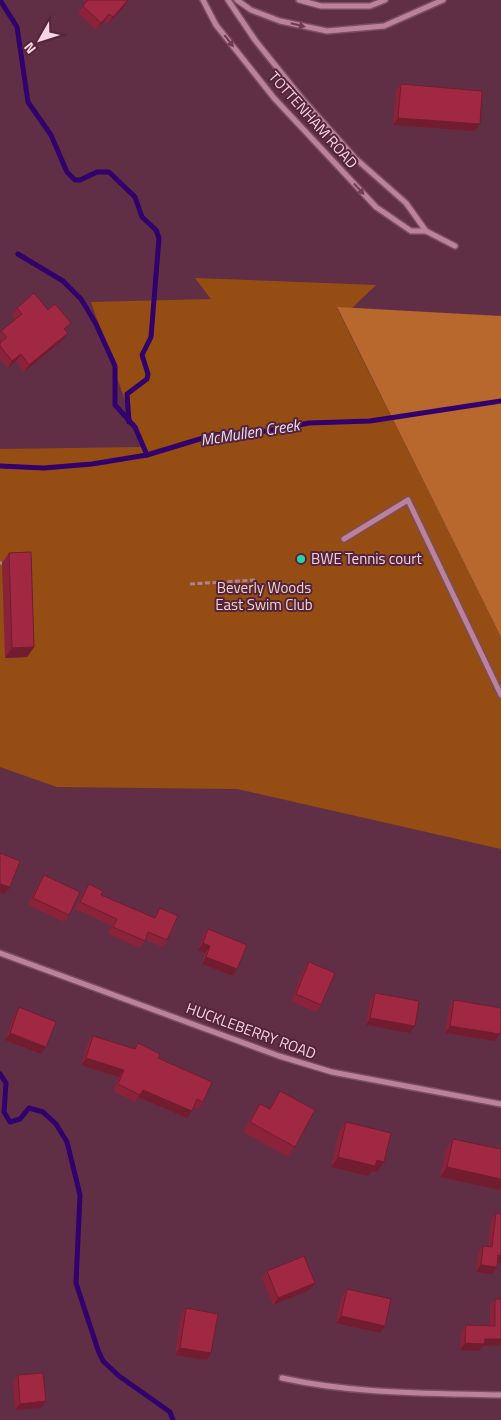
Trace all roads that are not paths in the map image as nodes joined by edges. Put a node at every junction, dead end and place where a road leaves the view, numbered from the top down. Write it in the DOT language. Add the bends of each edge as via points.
graph roads {
  1 [pos="203,0"];
  2 [pos="228,0"];
  3 [pos="237,0"];
  4 [pos="299,0"];
  5 [pos="385,0"];
  6 [pos="443,0"];
  7 [pos="426,231"];
  8 [pos="455,246"];
  9 [pos="344,538"];
  10 [pos="501,695"];
  11 [pos="0,954"];
  12 [pos="501,1104"];
  13 [pos="282,1378"];
  14 [pos="501,1395"];
  1 -- 7 [label="street, TOTTENHAM ROAD, one-way" via="216,25 274,98 376,207 411,231"];
  2 -- 7 [label="street, TOTTENHAM ROAD" via="304,101 355,158 406,203"];
  3 -- 6 [label="street, one-way" via="250,10 280,21 327,31 384,26"];
  4 -- 5 [label="street" via="321,6 370,6"];
  7 -- 8 [label="street, TOTTENHAM ROAD"];
  9 -- 10 [label="street" via="408,500"];
  11 -- 12 [label="street, HUCKLEBERRY ROAD" via="314,1067"];
  13 -- 14 [label="street" via="380,1392"];
}
